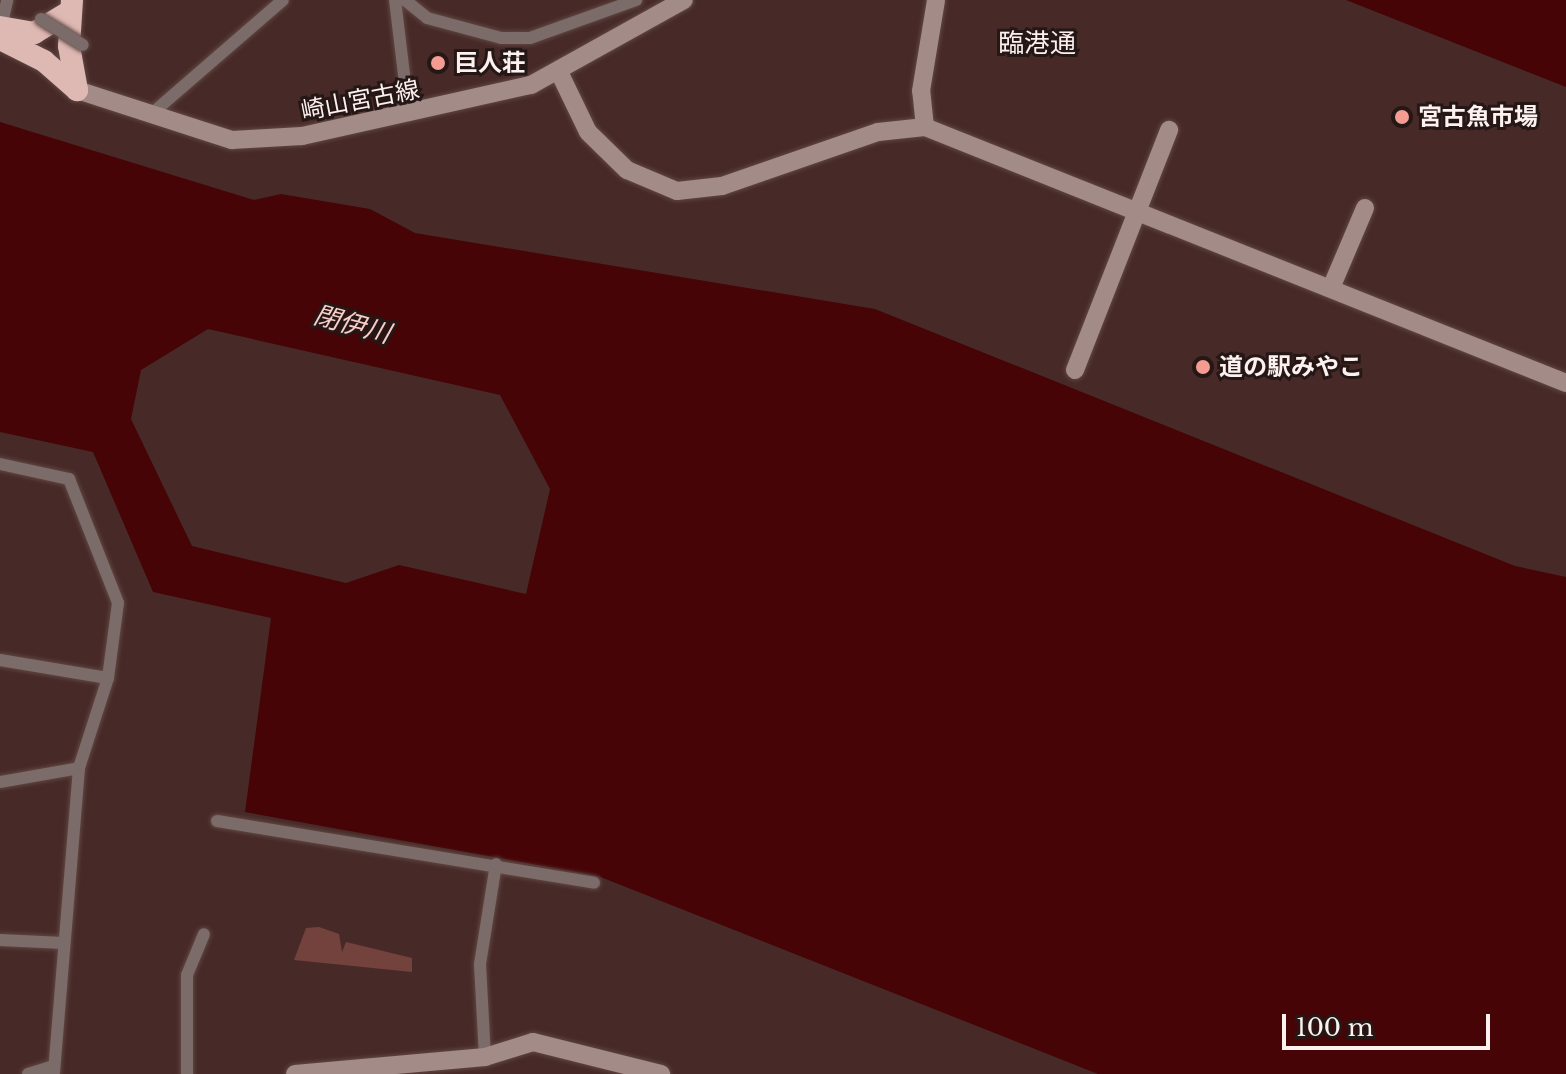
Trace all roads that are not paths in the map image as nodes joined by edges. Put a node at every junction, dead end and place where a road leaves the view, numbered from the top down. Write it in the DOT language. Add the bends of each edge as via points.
graph roads {
  1 [pos="7,0"];
  2 [pos="72,0"];
  3 [pos="283,0"];
  4 [pos="395,0"];
  5 [pos="405,0"];
  6 [pos="636,0"];
  7 [pos="684,0"];
  8 [pos="936,0"];
  9 [pos="616,2"];
  10 [pos="55,24"];
  11 [pos="0,27"];
  12 [pos="0,39"];
  13 [pos="83,45"];
  14 [pos="0,54"];
  15 [pos="38,60"];
  16 [pos="560,74"];
  17 [pos="77,90"];
  18 [pos="409,115"];
  19 [pos="149,116"];
  20 [pos="925,127"];
  21 [pos="1169,130"];
  22 [pos="1365,208"];
  23 [pos="1136,213"];
  24 [pos="1331,288"];
  25 [pos="1075,370"];
  26 [pos="1566,383"];
  27 [pos="0,464"];
  28 [pos="0,660"];
  29 [pos="108,678"];
  30 [pos="79,768"];
  31 [pos="0,782"];
  32 [pos="217,821"];
  33 [pos="496,864"];
  34 [pos="594,883"];
  35 [pos="204,934"];
  36 [pos="0,940"];
  37 [pos="64,943"];
  38 [pos="485,1066"];
  39 [pos="54,1070"];
  40 [pos="28,1074"];
  41 [pos="187,1074"];
  42 [pos="295,1074"];
  43 [pos="661,1074"];
  1 -- 11 [label="street"];
  2 -- 10 [label="highway"];
  3 -- 19 [label="street"];
  4 -- 18 [label="street"];
  5 -- 9 [label="street" via="427,18 479,35 530,38"];
  6 -- 9 [label="street"];
  7 -- 16 [label="street, 崎山宮古線"];
  8 -- 20 [label="street" via="921,91"];
  10 -- 11 [label="highway"];
  10 -- 13 [label="street, bridge"];
  10 -- 15 [label="highway"];
  10 -- 17 [label="highway"];
  12 -- 15 [label="highway"];
  14 -- 15 [label="highway"];
  15 -- 17 [label="highway"];
  16 -- 18 [label="street, 崎山宮古線"];
  16 -- 20 [label="street" via="607,153 677,191 742,182 878,132"];
  17 -- 19 [label="street, 崎山宮古線"];
  18 -- 19 [label="street, 崎山宮古線" via="232,140"];
  20 -- 23 [label="street"];
  21 -- 23 [label="street"];
  22 -- 24 [label="street"];
  23 -- 24 [label="street"];
  23 -- 25 [label="street"];
  24 -- 26 [label="street"];
  27 -- 29 [label="street" via="69,479 118,603"];
  28 -- 29 [label="street"];
  29 -- 30 [label="street"];
  30 -- 31 [label="street"];
  30 -- 37 [label="street"];
  32 -- 33 [label="street"];
  33 -- 34 [label="street"];
  33 -- 38 [label="street" via="480,964"];
  35 -- 41 [label="street" via="187,975"];
  36 -- 37 [label="street"];
  37 -- 39 [label="street"];
  38 -- 42 [label="street"];
  38 -- 43 [label="street" via="533,1042"];
  39 -- 40 [label="street"];
}
